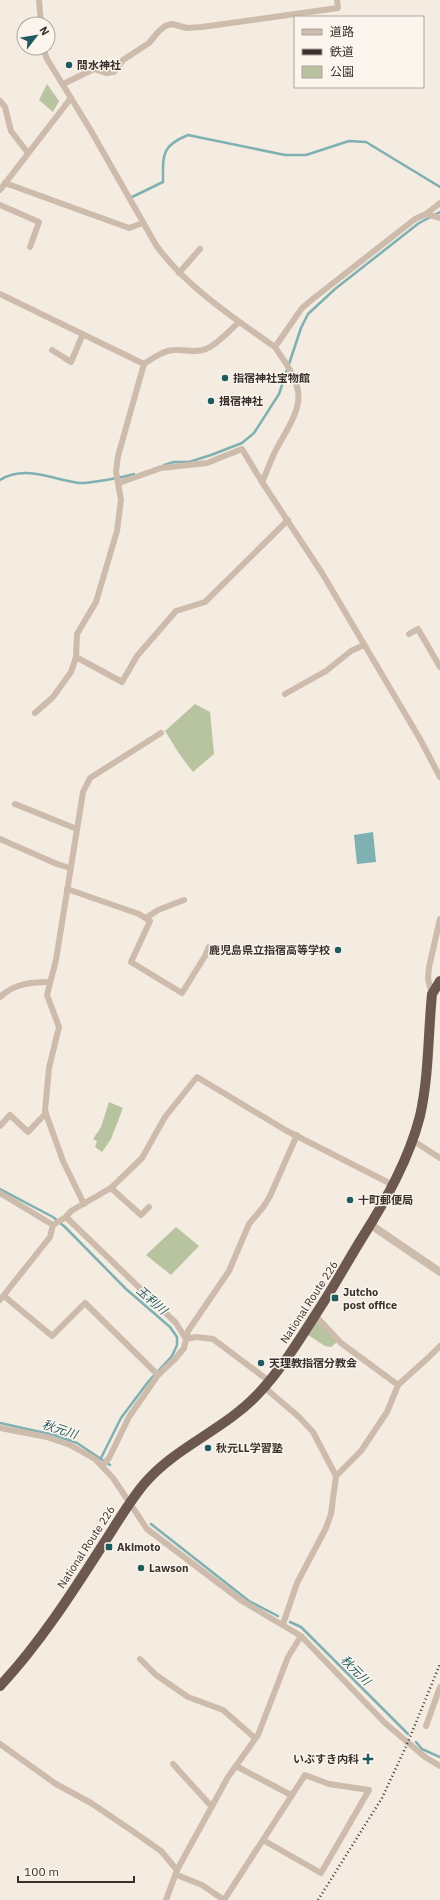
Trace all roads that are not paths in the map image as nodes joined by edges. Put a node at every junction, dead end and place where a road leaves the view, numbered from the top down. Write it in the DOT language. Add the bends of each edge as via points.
graph roads {
  1 [pos="39,0"];
  2 [pos="337,0"];
  3 [pos="40,16"];
  4 [pos="46,56"];
  5 [pos="63,84"];
  6 [pos="71,98"];
  7 [pos="0,101"];
  8 [pos="28,153"];
  9 [pos="5,183"];
  10 [pos="0,190"];
  11 [pos="440,203"];
  12 [pos="0,205"];
  13 [pos="426,214"];
  14 [pos="439,218"];
  15 [pos="143,223"];
  16 [pos="30,247"];
  17 [pos="200,249"];
  18 [pos="179,273"];
  19 [pos="0,294"];
  20 [pos="239,322"];
  21 [pos="83,334"];
  22 [pos="275,347"];
  23 [pos="52,350"];
  24 [pos="144,364"];
  25 [pos="262,482"];
  26 [pos="119,483"];
  27 [pos="288,520"];
  28 [pos="409,634"];
  29 [pos="364,645"];
  30 [pos="76,657"];
  31 [pos="440,667"];
  32 [pos="285,694"];
  33 [pos="35,713"];
  34 [pos="161,733"];
  35 [pos="440,777"];
  36 [pos="15,804"];
  37 [pos="77,829"];
  38 [pos="0,839"];
  39 [pos="70,868"];
  40 [pos="67,889"];
  41 [pos="184,900"];
  42 [pos="146,918"];
  43 [pos="440,919"];
  44 [pos="209,947"];
  45 [pos="440,981"];
  46 [pos="49,982"];
  47 [pos="432,994"];
  48 [pos="0,997"];
  49 [pos="46,1113"];
  50 [pos="0,1126"];
  51 [pos="297,1135"];
  52 [pos="412,1140"];
  53 [pos="440,1158"];
  54 [pos="393,1185"];
  55 [pos="111,1188"];
  56 [pos="0,1193"];
  57 [pos="84,1204"];
  58 [pos="148,1207"];
  59 [pos="66,1217"];
  60 [pos="53,1225"];
  61 [pos="370,1225"];
  62 [pos="440,1272"];
  63 [pos="2,1298"];
  64 [pos="315,1315"];
  65 [pos="186,1339"];
  66 [pos="440,1346"];
  67 [pos="157,1374"];
  68 [pos="266,1384"];
  69 [pos="398,1385"];
  70 [pos="0,1428"];
  71 [pos="102,1465"];
  72 [pos="336,1476"];
  73 [pos="129,1502"];
  74 [pos="283,1624"];
  75 [pos="301,1636"];
  76 [pos="140,1659"];
  77 [pos="0,1686"];
  78 [pos="440,1687"];
  79 [pos="426,1726"];
  80 [pos="255,1738"];
  81 [pos="0,1744"];
  82 [pos="173,1764"];
  83 [pos="236,1766"];
  84 [pos="440,1766"];
  85 [pos="291,1795"];
  86 [pos="212,1807"];
  87 [pos="263,1840"];
  88 [pos="177,1873"];
  89 [pos="166,1900"];
  90 [pos="224,1900"];
  1 -- 3 [label="street"];
  2 -- 5 [label="street" via="338,8 202,27 187,28 172,24 165,26 149,43 123,60 114,72 106,73 94,69"];
  4 -- 5 [label="street"];
  5 -- 6 [label="street"];
  6 -- 8 [label="street"];
  6 -- 15 [label="street"];
  7 -- 8 [label="street" via="5,107 11,131"];
  8 -- 9 [label="street"];
  9 -- 10 [label="street"];
  9 -- 15 [label="street" via="129,228"];
  11 -- 13 [label="street"];
  12 -- 16 [label="street" via="39,222"];
  13 -- 14 [label="street"];
  13 -- 22 [label="street" via="415,219 302,308"];
  15 -- 18 [label="street" via="165,259"];
  17 -- 18 [label="street"];
  18 -- 20 [label="street"];
  19 -- 21 [label="street"];
  20 -- 22 [label="street"];
  20 -- 24 [label="street" via="205,350 168,351"];
  21 -- 23 [label="street" via="71,362"];
  21 -- 24 [label="street"];
  22 -- 25 [label="street" via="291,372 298,391 297,402 294,415"];
  24 -- 26 [label="street" via="118,456 116,472"];
  25 -- 26 [label="street" via="242,449 207,463 161,468"];
  25 -- 27 [label="street"];
  26 -- 30 [label="street" via="121,500 117,531 96,602 77,634"];
  27 -- 29 [label="street"];
  27 -- 30 [label="street" via="205,602 176,610 137,656 122,682"];
  28 -- 31 [label="street" via="418,628"];
  29 -- 32 [label="street" via="326,671"];
  29 -- 35 [label="street"];
  30 -- 33 [label="street" via="71,672 63,684"];
  34 -- 37 [label="street" via="90,778 83,792"];
  36 -- 37 [label="street"];
  37 -- 39 [label="street"];
  38 -- 39 [label="street"];
  39 -- 40 [label="street"];
  40 -- 42 [label="street"];
  40 -- 46 [label="street" via="56,960"];
  41 -- 42 [label="street" via="158,910"];
  42 -- 44 [label="street" via="150,921 131,962 182,993"];
  43 -- 47 [label="street" via="429,967 428,979"];
  45 -- 47 [label="highway, National Route 226"];
  46 -- 48 [label="street" via="18,985"];
  46 -- 49 [label="street" via="46,995 59,1027 49,1068"];
  47 -- 52 [label="highway, National Route 226" via="424,1092"];
  49 -- 50 [label="street" via="28,1132 10,1115"];
  49 -- 57 [label="street" via="63,1161"];
  51 -- 54 [label="street"];
  51 -- 55 [label="street" via="197,1077 166,1117 147,1152"];
  51 -- 65 [label="street" via="270,1196 249,1224 229,1271 188,1331"];
  52 -- 53 [label="street"];
  52 -- 54 [label="highway, National Route 226"];
  54 -- 61 [label="highway, National Route 226"];
  55 -- 57 [label="street"];
  55 -- 58 [label="street" via="141,1215"];
  56 -- 60 [label="street"];
  57 -- 59 [label="street"];
  59 -- 60 [label="street"];
  59 -- 65 [label="street" via="176,1322"];
  60 -- 63 [label="street" via="50,1237"];
  61 -- 62 [label="street"];
  61 -- 64 [label="highway, National Route 226"];
  63 -- 67 [label="street" via="52,1336 85,1302"];
  64 -- 68 [label="highway, National Route 226"];
  64 -- 69 [label="street" via="341,1343"];
  65 -- 67 [label="street" via="184,1348 175,1359"];
  65 -- 68 [label="street" via="213,1339"];
  66 -- 69 [label="street"];
  67 -- 71 [label="street" via="129,1417 109,1458"];
  68 -- 72 [label="street" via="313,1432"];
  68 -- 73 [label="highway, National Route 226" via="236,1415 156,1470"];
  69 -- 72 [label="street" via="387,1412 361,1451"];
  70 -- 71 [label="street" via="46,1437 70,1445"];
  71 -- 73 [label="street"];
  72 -- 74 [label="street" via="331,1514 326,1528 297,1583"];
  73 -- 74 [label="street" via="147,1529 242,1601"];
  73 -- 77 [label="highway, National Route 226" via="49,1626"];
  74 -- 75 [label="street"];
  75 -- 80 [label="street" via="288,1656"];
  75 -- 84 [label="street" via="385,1723 425,1757"];
  76 -- 80 [label="street" via="156,1675 188,1697 222,1710"];
  78 -- 79 [label="street"];
  80 -- 83 [label="street"];
  81 -- 88 [label="street" via="56,1784 92,1802 161,1851"];
  82 -- 86 [label="street"];
  83 -- 85 [label="street"];
  83 -- 86 [label="street"];
  85 -- 87 [label="street"];
  85 -- 87 [label="street" via="305,1774 329,1784 369,1790 321,1873"];
  86 -- 88 [label="street"];
  87 -- 90 [label="street"];
  88 -- 89 [label="street"];
  88 -- 90 [label="street" via="202,1885"];
}
